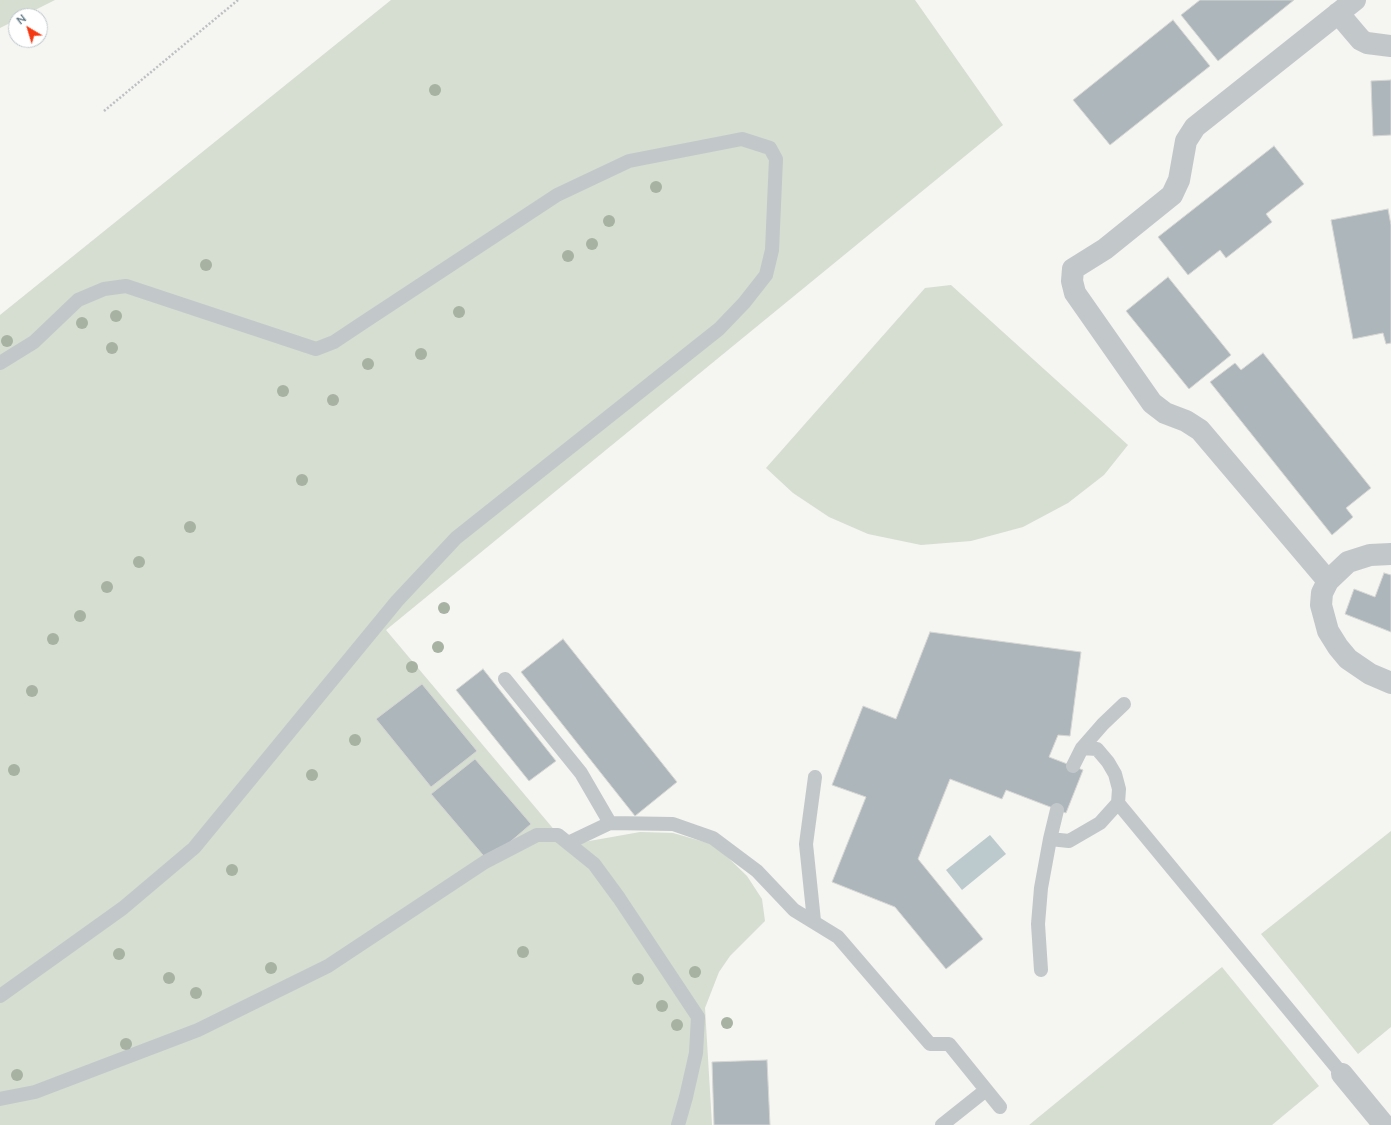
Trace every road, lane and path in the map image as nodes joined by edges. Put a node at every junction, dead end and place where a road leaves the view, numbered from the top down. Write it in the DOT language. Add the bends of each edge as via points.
graph roads {
  1 [pos="238,0"];
  2 [pos="1347,6"];
  3 [pos="1391,46"];
  4 [pos="104,111"];
  5 [pos="0,363"];
  6 [pos="1391,554"];
  7 [pos="1328,581"];
  8 [pos="504,679"];
  9 [pos="1391,683"];
  10 [pos="1124,704"];
  11 [pos="1082,748"];
  12 [pos="1073,766"];
  13 [pos="815,777"];
  14 [pos="1118,803"];
  15 [pos="1057,810"];
  16 [pos="610,822"];
  17 [pos="1050,839"];
  18 [pos="568,843"];
  19 [pos="814,921"];
  20 [pos="1041,970"];
  21 [pos="0,996"];
  22 [pos="1342,1074"];
  23 [pos="986,1090"];
  24 [pos="0,1099"];
  25 [pos="1000,1107"];
  26 [pos="678,1125"];
  27 [pos="942,1125"];
  28 [pos="1384,1125"];
  1 -- 4 [label="path"];
  2 -- 3 [label="street" via="1361,40"];
  2 -- 7 [label="street" via="1196,127 1186,141 1179,180 1172,195 1105,249 1073,269 1072,281 1075,293 1152,403 1165,413 1200,430"];
  5 -- 21 [label="lane" via="34,342 78,300 104,289 126,286 316,349 340,338 558,195 629,161 742,138 770,148 776,160 772,250 766,275 744,303 719,329 456,538 396,601 194,848 123,908"];
  6 -- 7 [label="street" via="1370,555 1348,562"];
  7 -- 9 [label="street" via="1322,593 1322,615 1328,631 1338,647 1357,667"];
  8 -- 16 [label="lane" via="581,773"];
  10 -- 11 [label="lane"];
  11 -- 12 [label="lane"];
  11 -- 14 [label="lane" via="1097,749 1108,762 1115,774 1119,790"];
  13 -- 19 [label="lane" via="806,844"];
  14 -- 17 [label="lane" via="1100,823 1069,841"];
  14 -- 22 [label="lane"];
  15 -- 17 [label="lane"];
  16 -- 18 [label="lane"];
  16 -- 19 [label="lane" via="673,824 714,838 757,871 794,910"];
  17 -- 20 [label="lane" via="1041,888 1038,924"];
  18 -- 24 [label="lane" via="558,835 537,835 484,862 328,966 300,980 198,1030 35,1092"];
  18 -- 26 [label="lane" via="594,864 698,1017 696,1053"];
  19 -- 23 [label="lane" via="838,937 930,1044 949,1044"];
  22 -- 28 [label="street"];
  23 -- 25 [label="lane"];
  23 -- 27 [label="lane"];
}
